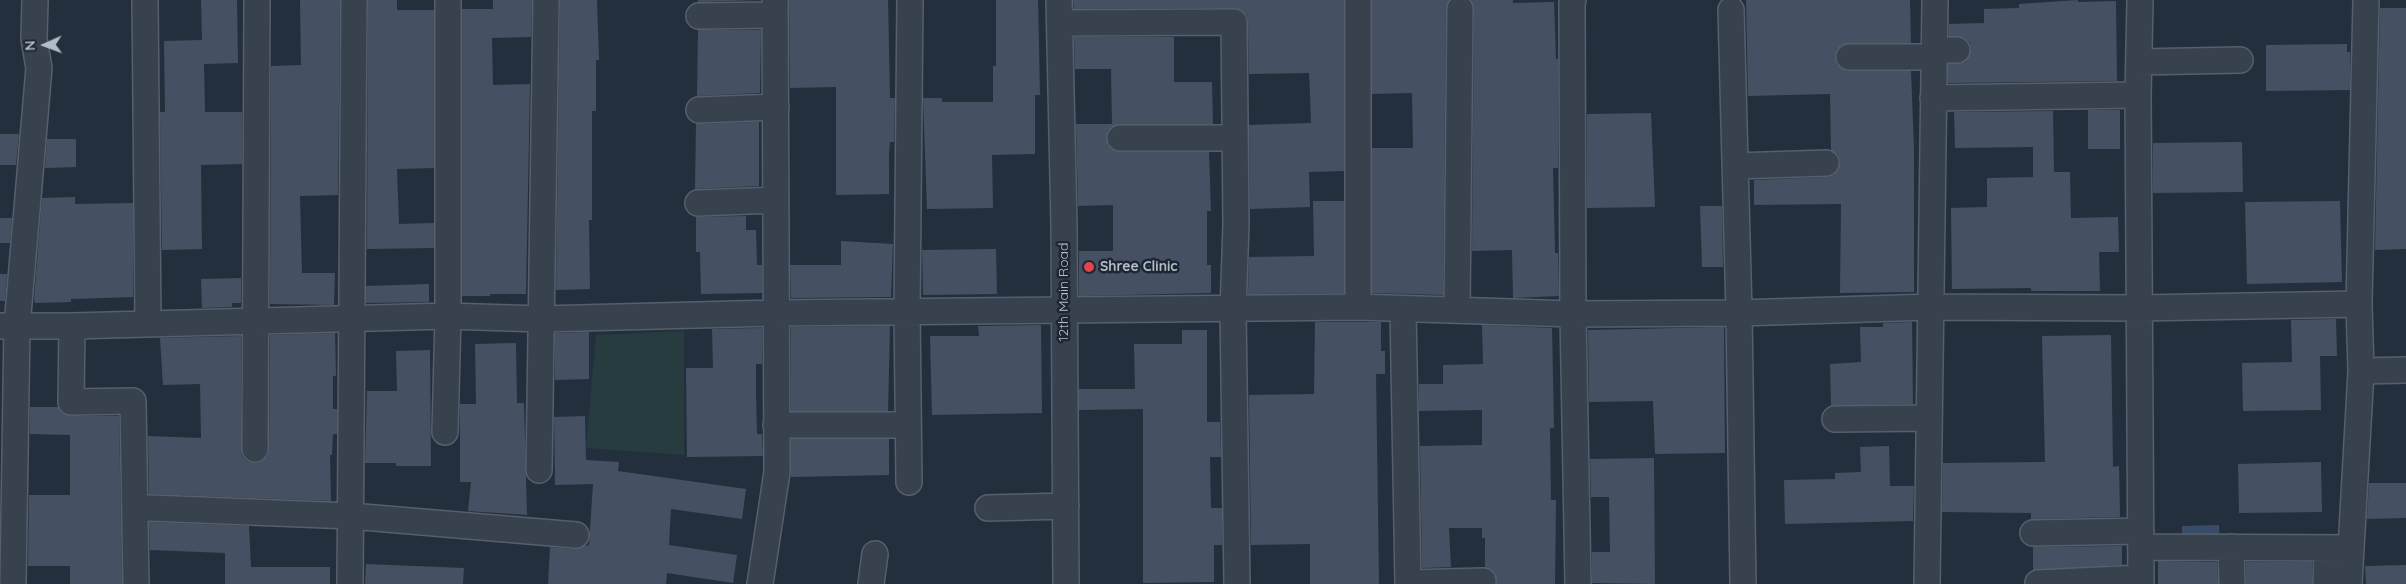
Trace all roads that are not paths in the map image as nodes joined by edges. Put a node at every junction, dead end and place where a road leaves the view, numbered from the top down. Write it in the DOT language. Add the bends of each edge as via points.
graph roads {
  1 [pos="35,0"];
  2 [pos="145,0"];
  3 [pos="257,0"];
  4 [pos="354,0"];
  5 [pos="448,0"];
  6 [pos="546,0"];
  7 [pos="910,0"];
  8 [pos="1573,0"];
  9 [pos="1935,0"];
  10 [pos="2140,0"];
  11 [pos="2366,0"];
  12 [pos="1358,2"];
  13 [pos="775,8"];
  14 [pos="1460,9"];
  15 [pos="1731,10"];
  16 [pos="1059,12"];
  17 [pos="700,16"];
  18 [pos="1941,52"];
  19 [pos="1848,57"];
  20 [pos="2240,60"];
  21 [pos="2139,62"];
  22 [pos="2138,95"];
  23 [pos="1933,98"];
  24 [pos="776,107"];
  25 [pos="699,110"];
  26 [pos="1120,138"];
  27 [pos="1235,138"];
  28 [pos="1826,163"];
  29 [pos="1736,166"];
  30 [pos="776,200"];
  31 [pos="698,203"];
  32 [pos="2359,304"];
  33 [pos="1358,307"];
  34 [pos="1930,307"];
  35 [pos="2140,308"];
  36 [pos="1403,309"];
  37 [pos="1233,310"];
  38 [pos="1457,310"];
  39 [pos="1064,311"];
  40 [pos="908,312"];
  41 [pos="775,313"];
  42 [pos="1573,314"];
  43 [pos="1740,314"];
  44 [pos="448,316"];
  45 [pos="353,319"];
  46 [pos="541,319"];
  47 [pos="255,321"];
  48 [pos="148,323"];
  49 [pos="8,326"];
  50 [pos="72,326"];
  51 [pos="2406,370"];
  52 [pos="2361,371"];
  53 [pos="1929,418"];
  54 [pos="1835,419"];
  55 [pos="776,425"];
  56 [pos="908,425"];
  57 [pos="445,432"];
  58 [pos="255,449"];
  59 [pos="539,470"];
  60 [pos="909,482"];
  61 [pos="1066,506"];
  62 [pos="150,508"];
  63 [pos="988,508"];
  64 [pos="351,516"];
  65 [pos="2033,533"];
  66 [pos="576,535"];
  67 [pos="2145,542"];
  68 [pos="2231,547"];
  69 [pos="2327,548"];
  70 [pos="2351,548"];
  71 [pos="875,554"];
  72 [pos="1483,582"];
  73 [pos="2145,582"];
  74 [pos="2038,583"];
  75 [pos="13,584"];
  76 [pos="136,584"];
  77 [pos="350,584"];
  78 [pos="760,584"];
  79 [pos="871,584"];
  80 [pos="1066,584"];
  81 [pos="1237,584"];
  82 [pos="1408,584"];
  83 [pos="1578,584"];
  84 [pos="1743,584"];
  85 [pos="1927,584"];
  86 [pos="2232,584"];
  87 [pos="2326,584"];
  88 [pos="2349,584"];
  1 -- 49 [label="street" via="34,39 38,68"];
  2 -- 48 [label="street"];
  3 -- 47 [label="street"];
  4 -- 45 [label="street"];
  5 -- 44 [label="street"];
  6 -- 46 [label="street"];
  7 -- 40 [label="street"];
  8 -- 42 [label="street"];
  9 -- 18 [label="street"];
  10 -- 21 [label="street"];
  11 -- 32 [label="street"];
  12 -- 33 [label="street"];
  13 -- 17 [label="street"];
  13 -- 24 [label="street"];
  14 -- 38 [label="street"];
  15 -- 29 [label="street"];
  16 -- 27 [label="street" via="1234,22"];
  16 -- 39 [label="street, 12th Main Road"];
  18 -- 19 [label="street"];
  18 -- 23 [label="street"];
  20 -- 21 [label="street"];
  21 -- 22 [label="street"];
  22 -- 23 [label="street"];
  22 -- 35 [label="street"];
  23 -- 34 [label="street"];
  24 -- 25 [label="street"];
  24 -- 30 [label="street"];
  26 -- 27 [label="street"];
  27 -- 37 [label="street"];
  28 -- 29 [label="street"];
  29 -- 43 [label="street"];
  30 -- 31 [label="street"];
  30 -- 41 [label="street"];
  32 -- 35 [label="street"];
  32 -- 52 [label="street"];
  33 -- 36 [label="street"];
  33 -- 37 [label="street"];
  34 -- 35 [label="street"];
  34 -- 43 [label="street"];
  34 -- 53 [label="street"];
  35 -- 67 [label="street"];
  36 -- 38 [label="street"];
  36 -- 82 [label="street"];
  37 -- 39 [label="street"];
  37 -- 81 [label="street"];
  38 -- 42 [label="street"];
  39 -- 40 [label="street"];
  39 -- 61 [label="street, 12th Main Road"];
  40 -- 41 [label="street"];
  40 -- 56 [label="street"];
  41 -- 46 [label="street"];
  41 -- 55 [label="street"];
  42 -- 43 [label="street"];
  42 -- 83 [label="street"];
  43 -- 84 [label="street"];
  44 -- 45 [label="street"];
  44 -- 46 [label="street"];
  44 -- 57 [label="street"];
  45 -- 47 [label="street"];
  45 -- 64 [label="street"];
  46 -- 59 [label="street"];
  47 -- 48 [label="street"];
  47 -- 58 [label="street"];
  48 -- 50 [label="street"];
  49 -- 50 [label="street"];
  49 -- 75 [label="street"];
  50 -- 76 [label="street" via="71,402 133,401"];
  51 -- 52 [label="street"];
  52 -- 70 [label="street"];
  53 -- 54 [label="street"];
  53 -- 85 [label="street"];
  55 -- 56 [label="street"];
  55 -- 78 [label="street" via="777,472"];
  56 -- 60 [label="street"];
  61 -- 63 [label="street"];
  61 -- 80 [label="street, 12th Main Road"];
  62 -- 64 [label="street"];
  64 -- 66 [label="street"];
  64 -- 77 [label="street"];
  65 -- 67 [label="street"];
  67 -- 68 [label="street"];
  67 -- 73 [label="street"];
  68 -- 69 [label="street"];
  68 -- 86 [label="street"];
  69 -- 70 [label="street"];
  69 -- 87 [label="street"];
  70 -- 88 [label="street"];
  71 -- 79 [label="street"];
  72 -- 82 [label="street"];
  73 -- 74 [label="street"];
}
